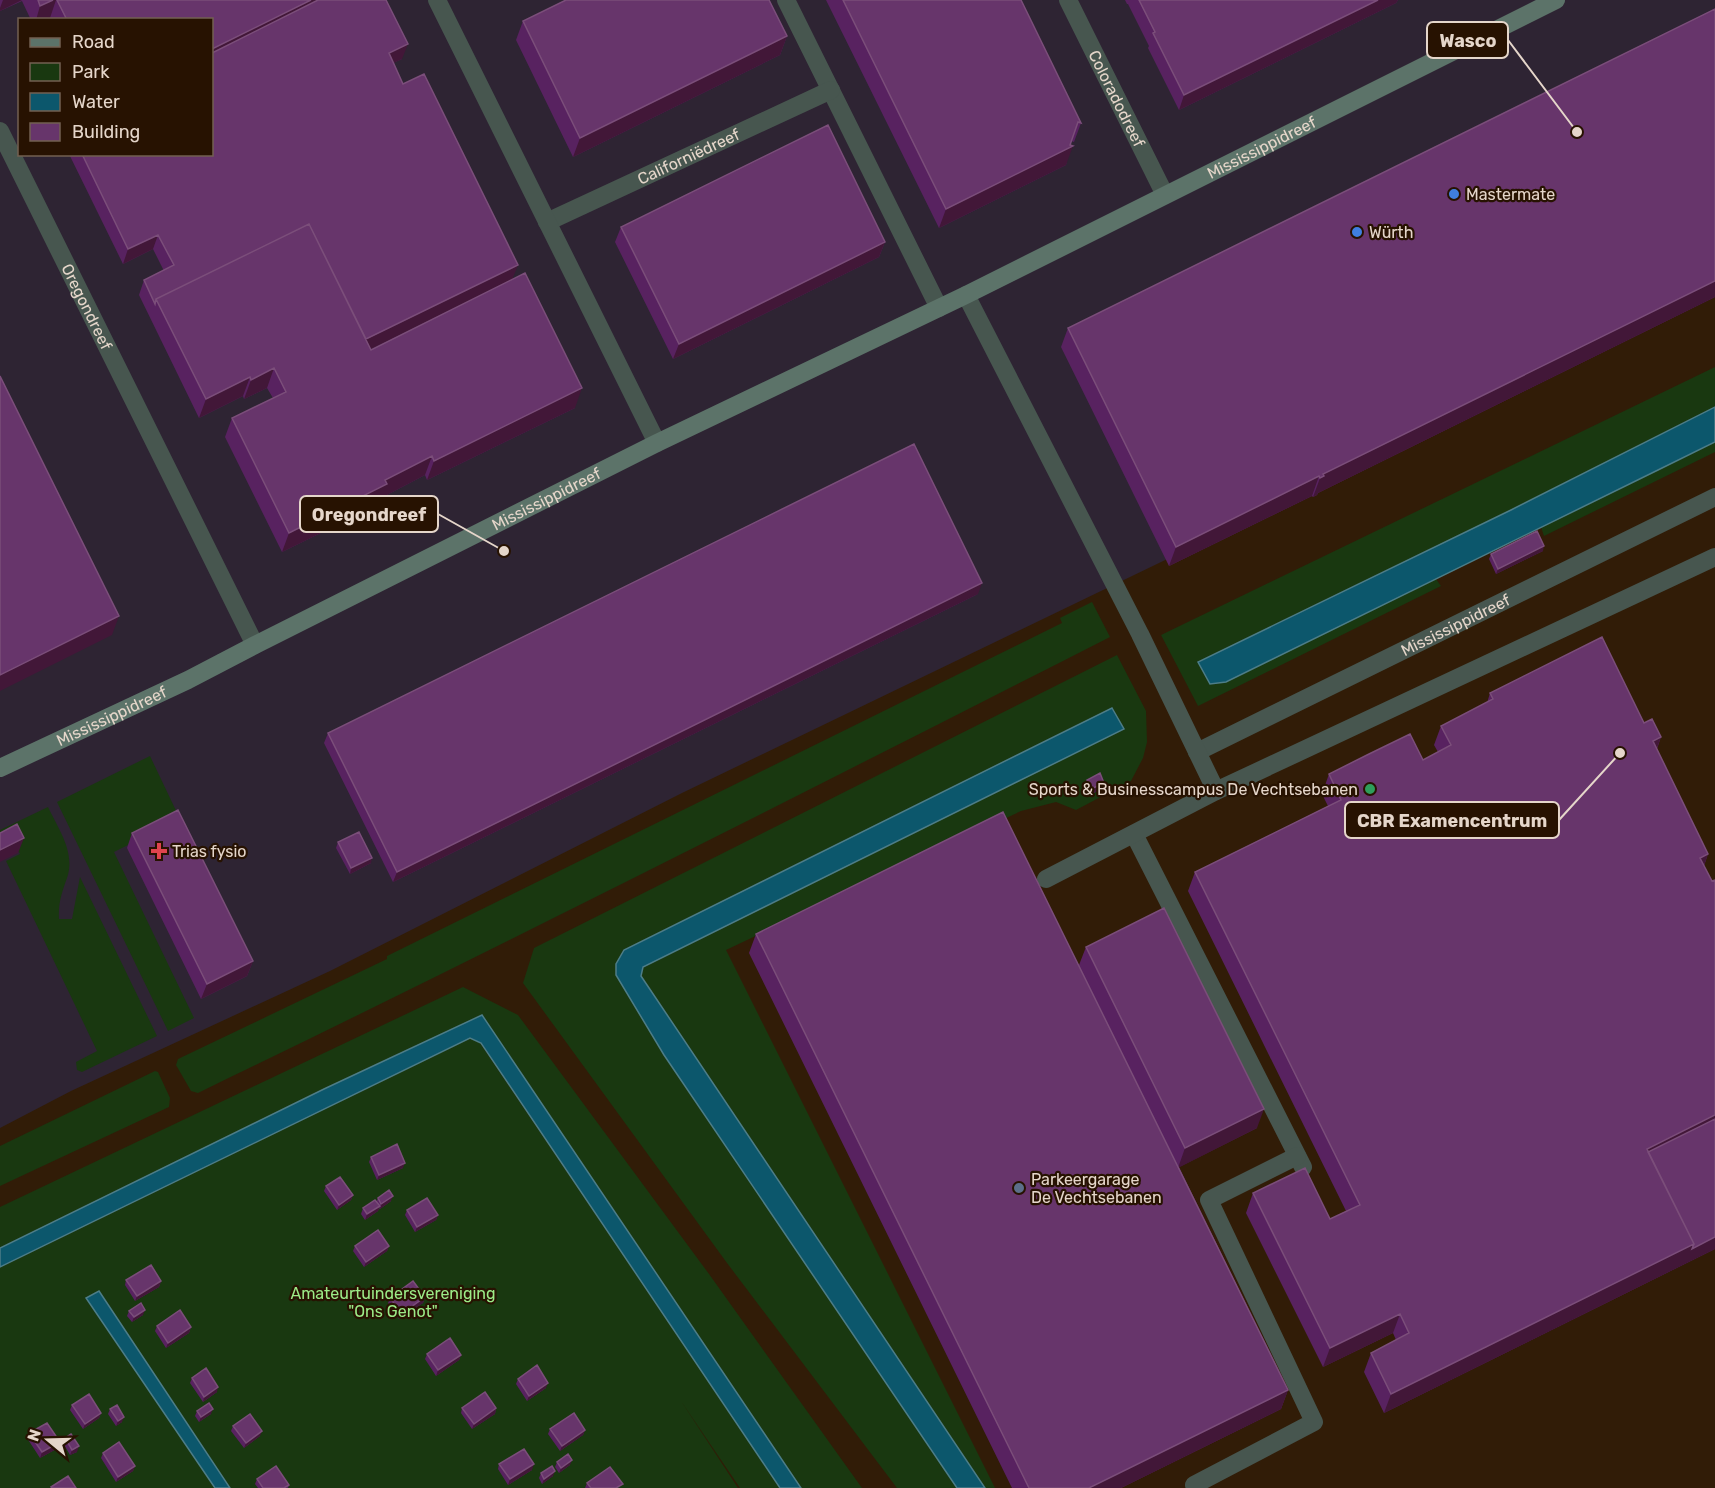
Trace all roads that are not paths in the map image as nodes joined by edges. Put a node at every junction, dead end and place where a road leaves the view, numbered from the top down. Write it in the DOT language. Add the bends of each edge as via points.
graph roads {
  1 [pos="437,0"];
  2 [pos="786,0"];
  3 [pos="1068,0"];
  4 [pos="1556,0"];
  5 [pos="831,90"];
  6 [pos="0,131"];
  7 [pos="1165,195"];
  8 [pos="547,222"];
  9 [pos="966,295"];
  10 [pos="939,308"];
  11 [pos="657,443"];
  12 [pos="1715,497"];
  13 [pos="1715,556"];
  14 [pos="255,645"];
  15 [pos="1197,752"];
  16 [pos="0,768"];
  17 [pos="1216,791"];
  18 [pos="1134,834"];
  19 [pos="1046,879"];
  20 [pos="1297,1156"];
  21 [pos="1312,1185"];
  22 [pos="1194,1485"];
  1 -- 8 [label="street"];
  2 -- 5 [label="street"];
  3 -- 7 [label="street, Coloradodreef"];
  4 -- 7 [label="street, Mississippidreef"];
  5 -- 8 [label="street, Californiëdreef"];
  5 -- 10 [label="street"];
  6 -- 14 [label="street, Oregondreef"];
  7 -- 9 [label="street, Mississippidreef"];
  8 -- 11 [label="street"];
  9 -- 10 [label="street, Mississippidreef"];
  9 -- 15 [label="street"];
  10 -- 11 [label="street, Mississippidreef"];
  11 -- 14 [label="street, Mississippidreef"];
  12 -- 15 [label="street, Mississippidreef"];
  13 -- 17 [label="street"];
  14 -- 16 [label="street, Mississippidreef"];
  15 -- 17 [label="street"];
  17 -- 18 [label="street"];
  18 -- 19 [label="street"];
  18 -- 20 [label="street"];
  20 -- 21 [label="street"];
  20 -- 22 [label="street" via="1209,1200 1314,1422"];
}
